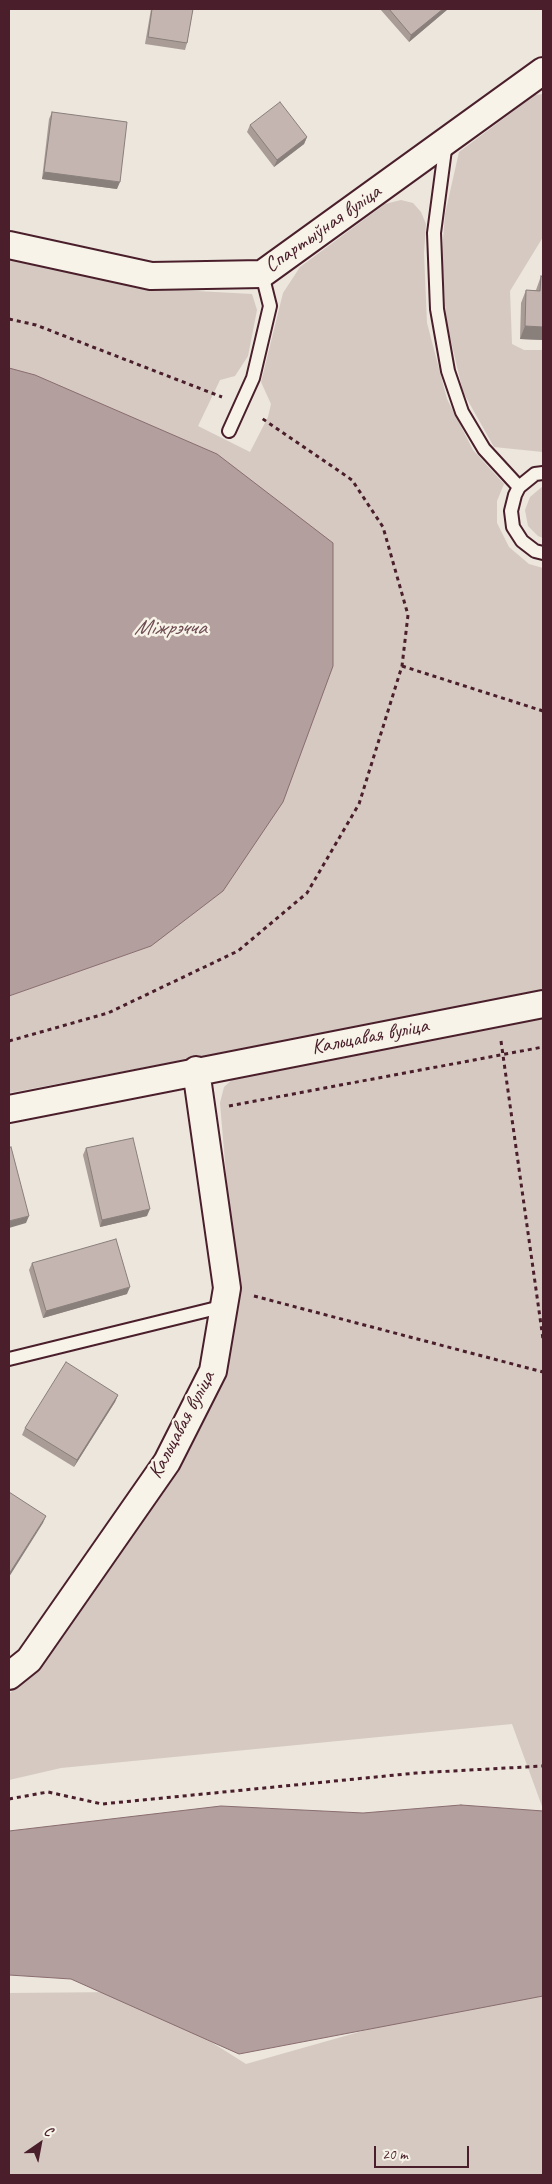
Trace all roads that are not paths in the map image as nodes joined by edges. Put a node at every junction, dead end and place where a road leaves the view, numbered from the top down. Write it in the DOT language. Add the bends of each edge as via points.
graph roads {
  1 [pos="543,71"];
  2 [pos="446,142"];
  3 [pos="9,245"];
  4 [pos="262,274"];
  5 [pos="229,431"];
  6 [pos="543,473"];
  7 [pos="519,487"];
  8 [pos="543,553"];
  9 [pos="543,1004"];
  10 [pos="196,1070"];
  11 [pos="9,1108"];
  12 [pos="226,1297"];
  13 [pos="9,1359"];
  14 [pos="9,1676"];
  1 -- 2 [label="street, Спартыўная вуліца"];
  2 -- 4 [label="street, Спартыўная вуліца"];
  2 -- 7 [label="lane" via="434,233 437,309 448,372 462,412 484,449"];
  3 -- 4 [label="street, Спартыўная вуліца" via="150,276"];
  4 -- 5 [label="lane" via="270,306 254,378"];
  6 -- 7 [label="lane" via="535,474"];
  7 -- 8 [label="lane" via="511,511 513,527 522,541"];
  9 -- 10 [label="street, Кальцавая вуліца"];
  10 -- 11 [label="street, Кальцавая вуліца"];
  10 -- 12 [label="street, Кальцавая вуліца"];
  12 -- 13 [label="lane"];
  12 -- 14 [label="street, Кальцавая вуліца" via="212,1371 167,1462 29,1660"];
}
